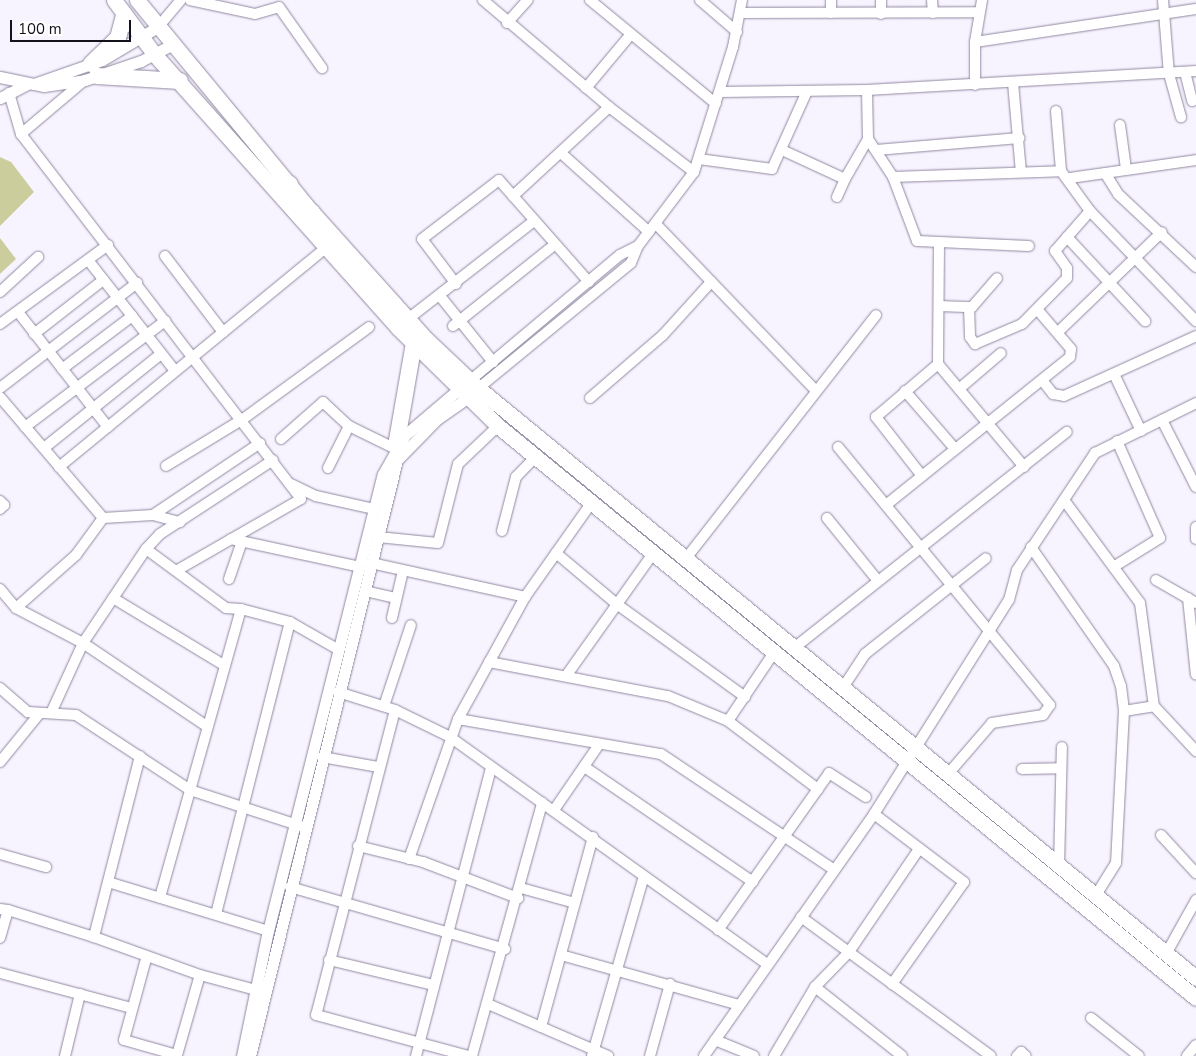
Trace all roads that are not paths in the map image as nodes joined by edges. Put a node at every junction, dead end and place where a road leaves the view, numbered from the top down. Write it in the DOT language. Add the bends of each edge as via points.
graph roads {
  1 [pos="114,0"];
  2 [pos="137,0"];
  3 [pos="181,0"];
  4 [pos="190,0"];
  5 [pos="483,0"];
  6 [pos="528,0"];
  7 [pos="590,0"];
  8 [pos="700,0"];
  9 [pos="742,0"];
  10 [pos="831,0"];
  11 [pos="881,0"];
  12 [pos="932,0"];
  13 [pos="982,0"];
  14 [pos="1163,0"];
  15 [pos="1196,9"];
  16 [pos="831,12"];
  17 [pos="979,12"];
  18 [pos="1163,12"];
  19 [pos="740,13"];
  20 [pos="933,13"];
  21 [pos="881,14"];
  22 [pos="124,15"];
  23 [pos="507,23"];
  24 [pos="159,26"];
  25 [pos="737,32"];
  26 [pos="631,34"];
  27 [pos="142,38"];
  28 [pos="975,42"];
  29 [pos="173,44"];
  30 [pos="155,55"];
  31 [pos="322,68"];
  32 [pos="1191,72"];
  33 [pos="91,73"];
  34 [pos="1169,74"];
  35 [pos="0,77"];
  36 [pos="180,81"];
  37 [pos="1013,83"];
  38 [pos="31,84"];
  39 [pos="975,85"];
  40 [pos="586,88"];
  41 [pos="868,90"];
  42 [pos="807,91"];
  43 [pos="720,92"];
  44 [pos="4,94"];
  45 [pos="1192,101"];
  46 [pos="716,104"];
  47 [pos="609,107"];
  48 [pos="1056,111"];
  49 [pos="1181,117"];
  50 [pos="1120,125"];
  51 [pos="21,134"];
  52 [pos="1019,138"];
  53 [pos="868,139"];
  54 [pos="782,150"];
  55 [pos="876,150"];
  56 [pos="561,153"];
  57 [pos="699,159"];
  58 [pos="1196,160"];
  59 [pos="1126,169"];
  60 [pos="1061,171"];
  61 [pos="694,172"];
  62 [pos="1021,172"];
  63 [pos="1105,172"];
  64 [pos="893,178"];
  65 [pos="1070,178"];
  66 [pos="845,179"];
  67 [pos="285,189"];
  68 [pos="513,196"];
  69 [pos="837,197"];
  70 [pos="1090,211"];
  71 [pos="308,216"];
  72 [pos="534,221"];
  73 [pos="653,228"];
  74 [pos="1162,232"];
  75 [pos="1067,237"];
  76 [pos="939,244"];
  77 [pos="108,245"];
  78 [pos="554,245"];
  79 [pos="638,246"];
  80 [pos="1029,246"];
  81 [pos="327,247"];
  82 [pos="165,256"];
  83 [pos="38,257"];
  84 [pos="1135,258"];
  85 [pos="88,260"];
  86 [pos="1196,267"];
  87 [pos="997,278"];
  88 [pos="103,280"];
  89 [pos="589,282"];
  90 [pos="711,282"];
  91 [pos="1110,283"];
  92 [pos="137,284"];
  93 [pos="456,284"];
  94 [pos="0,292"];
  95 [pos="440,296"];
  96 [pos="118,298"];
  97 [pos="939,306"];
  98 [pos="969,307"];
  99 [pos="1037,309"];
  100 [pos="18,312"];
  101 [pos="876,315"];
  102 [pos="132,316"];
  103 [pos="408,319"];
  104 [pos="165,321"];
  105 [pos="1145,321"];
  106 [pos="1196,322"];
  107 [pos="0,324"];
  108 [pos="457,324"];
  109 [pos="369,326"];
  110 [pos="223,332"];
  111 [pos="1058,332"];
  112 [pos="34,334"];
  113 [pos="146,336"];
  114 [pos="1196,336"];
  115 [pos="414,343"];
  116 [pos="48,351"];
  117 [pos="1001,353"];
  118 [pos="161,354"];
  119 [pos="192,357"];
  120 [pos="493,362"];
  121 [pos="938,364"];
  122 [pos="62,369"];
  123 [pos="175,371"];
  124 [pos="1114,374"];
  125 [pos="1042,380"];
  126 [pos="0,388"];
  127 [pos="77,388"];
  128 [pos="469,389"];
  129 [pos="959,389"];
  130 [pos="815,390"];
  131 [pos="905,391"];
  132 [pos="0,397"];
  133 [pos="590,398"];
  134 [pos="1196,403"];
  135 [pos="92,407"];
  136 [pos="243,419"];
  137 [pos="1162,420"];
  138 [pos="987,423"];
  139 [pos="349,426"];
  140 [pos="498,426"];
  141 [pos="25,427"];
  142 [pos="108,427"];
  143 [pos="1141,431"];
  144 [pos="1067,432"];
  145 [pos="281,438"];
  146 [pos="1117,441"];
  147 [pos="260,443"];
  148 [pos="395,447"];
  149 [pos="838,447"];
  150 [pos="44,448"];
  151 [pos="955,449"];
  152 [pos="535,457"];
  153 [pos="273,460"];
  154 [pos="166,466"];
  155 [pos="59,467"];
  156 [pos="1024,467"];
  157 [pos="328,468"];
  158 [pos="922,476"];
  159 [pos="289,483"];
  160 [pos="1196,487"];
  161 [pos="0,500"];
  162 [pos="1064,500"];
  163 [pos="590,505"];
  164 [pos="886,505"];
  165 [pos="0,509"];
  166 [pos="374,509"];
  167 [pos="153,515"];
  168 [pos="103,518"];
  169 [pos="827,518"];
  170 [pos="180,522"];
  171 [pos="1196,527"];
  172 [pos="502,531"];
  173 [pos="378,537"];
  174 [pos="230,539"];
  175 [pos="1196,539"];
  176 [pos="242,542"];
  177 [pos="921,546"];
  178 [pos="1031,547"];
  179 [pos="146,549"];
  180 [pos="556,552"];
  181 [pos="652,555"];
  182 [pos="986,558"];
  183 [pos="684,561"];
  184 [pos="366,565"];
  185 [pos="1115,566"];
  186 [pos="176,571"];
  187 [pos="402,575"];
  188 [pos="229,578"];
  189 [pos="1156,580"];
  190 [pos="878,581"];
  191 [pos="952,584"];
  192 [pos="0,589"];
  193 [pos="365,590"];
  194 [pos="526,597"];
  195 [pos="113,598"];
  196 [pos="396,598"];
  197 [pos="1192,601"];
  198 [pos="618,605"];
  199 [pos="16,608"];
  200 [pos="241,609"];
  201 [pos="392,618"];
  202 [pos="290,622"];
  203 [pos="411,625"];
  204 [pos="991,630"];
  205 [pos="83,644"];
  206 [pos="794,648"];
  207 [pos="339,650"];
  208 [pos="776,652"];
  209 [pos="489,662"];
  210 [pos="222,664"];
  211 [pos="1196,675"];
  212 [pos="566,676"];
  213 [pos="0,688"];
  214 [pos="842,689"];
  215 [pos="338,692"];
  216 [pos="745,697"];
  217 [pos="384,706"];
  218 [pos="1154,706"];
  219 [pos="395,710"];
  220 [pos="1124,711"];
  221 [pos="46,713"];
  222 [pos="458,719"];
  223 [pos="728,721"];
  224 [pos="205,725"];
  225 [pos="450,737"];
  226 [pos="598,746"];
  227 [pos="1062,747"];
  228 [pos="1196,751"];
  229 [pos="912,753"];
  230 [pos="140,756"];
  231 [pos="322,757"];
  232 [pos="0,762"];
  233 [pos="379,767"];
  234 [pos="491,768"];
  235 [pos="586,768"];
  236 [pos="1061,768"];
  237 [pos="1022,770"];
  238 [pos="948,774"];
  239 [pos="818,789"];
  240 [pos="190,790"];
  241 [pos="866,797"];
  242 [pos="542,803"];
  243 [pos="242,808"];
  244 [pos="554,810"];
  245 [pos="874,814"];
  246 [pos="299,826"];
  247 [pos="1161,834"];
  248 [pos="785,836"];
  249 [pos="593,837"];
  250 [pos="358,846"];
  251 [pos="919,849"];
  252 [pos="0,854"];
  253 [pos="409,859"];
  254 [pos="1058,866"];
  255 [pos="46,867"];
  256 [pos="834,870"];
  257 [pos="1196,873"];
  258 [pos="644,876"];
  259 [pos="463,878"];
  260 [pos="108,882"];
  261 [pos="753,882"];
  262 [pos="290,887"];
  263 [pos="521,888"];
  264 [pos="1095,896"];
  265 [pos="160,898"];
  266 [pos="518,898"];
  267 [pos="1196,900"];
  268 [pos="343,902"];
  269 [pos="575,902"];
  270 [pos="4,910"];
  271 [pos="216,914"];
  272 [pos="801,917"];
  273 [pos="718,930"];
  274 [pos="268,931"];
  275 [pos="447,932"];
  276 [pos="0,938"];
  277 [pos="94,938"];
  278 [pos="505,949"];
  279 [pos="849,952"];
  280 [pos="1166,954"];
  281 [pos="561,955"];
  282 [pos="146,959"];
  283 [pos="329,960"];
  284 [pos="768,964"];
  285 [pos="617,970"];
  286 [pos="0,973"];
  287 [pos="200,975"];
  288 [pos="1196,978"];
  289 [pos="670,984"];
  290 [pos="892,984"];
  291 [pos="434,985"];
  292 [pos="816,987"];
  293 [pos="256,990"];
  294 [pos="80,994"];
  295 [pos="1196,998"];
  296 [pos="488,1004"];
  297 [pos="740,1005"];
  298 [pos="132,1008"];
  299 [pos="1091,1018"];
  300 [pos="541,1027"];
  301 [pos="715,1040"];
  302 [pos="420,1043"];
  303 [pos="1196,1045"];
  304 [pos="593,1053"];
  305 [pos="65,1056"];
  306 [pos="242,1056"];
  307 [pos="250,1056"];
  308 [pos="416,1056"];
  309 [pos="468,1056"];
  310 [pos="472,1056"];
  311 [pos="608,1056"];
  312 [pos="650,1056"];
  313 [pos="704,1056"];
  314 [pos="754,1056"];
  315 [pos="774,1056"];
  316 [pos="902,1056"];
  317 [pos="991,1056"];
  318 [pos="1017,1056"];
  319 [pos="1026,1056"];
  320 [pos="1139,1056"];
  321 [pos="1187,1056"];
  1 -- 22 [label="main road"];
  2 -- 24 [label="main road"];
  3 -- 24 [label="street"];
  4 -- 31 [label="street" via="255,14 278,7"];
  5 -- 23 [label="street"];
  6 -- 23 [label="street"];
  7 -- 26 [label="street"];
  8 -- 25 [label="street"];
  9 -- 19 [label="street"];
  10 -- 16 [label="street"];
  11 -- 21 [label="street"];
  12 -- 20 [label="street"];
  13 -- 17 [label="street"];
  14 -- 18 [label="street"];
  15 -- 18 [label="street"];
  16 -- 19 [label="street"];
  16 -- 21 [label="street"];
  17 -- 20 [label="street"];
  17 -- 28 [label="street"];
  18 -- 28 [label="street"];
  18 -- 34 [label="street"];
  19 -- 25 [label="street"];
  20 -- 21 [label="street"];
  22 -- 27 [label="main road"];
  22 -- 33 [label="highway" via="118,38"];
  23 -- 40 [label="street"];
  24 -- 27 [label="street"];
  24 -- 29 [label="main road"];
  25 -- 43 [label="street"];
  26 -- 40 [label="street"];
  26 -- 46 [label="street"];
  27 -- 30 [label="main road"];
  27 -- 33 [label="street"];
  28 -- 39 [label="street"];
  29 -- 30 [label="street"];
  29 -- 67 [label="main road"];
  30 -- 33 [label="street"];
  30 -- 36 [label="main road"];
  32 -- 34 [label="street"];
  32 -- 45 [label="street"];
  33 -- 36 [label="highway"];
  33 -- 38 [label="street"];
  33 -- 38 [label="street"];
  33 -- 51 [label="street"];
  34 -- 37 [label="street"];
  34 -- 49 [label="street"];
  35 -- 38 [label="street"];
  36 -- 67 [label="main road"];
  37 -- 39 [label="street"];
  37 -- 52 [label="street"];
  38 -- 44 [label="street"];
  39 -- 41 [label="street"];
  40 -- 47 [label="street"];
  41 -- 42 [label="street"];
  41 -- 53 [label="street"];
  42 -- 43 [label="street"];
  42 -- 54 [label="street"];
  43 -- 46 [label="street"];
  44 -- 51 [label="street"];
  46 -- 57 [label="street"];
  47 -- 56 [label="street"];
  47 -- 61 [label="street"];
  48 -- 60 [label="street"];
  50 -- 59 [label="street"];
  51 -- 77 [label="street"];
  52 -- 55 [label="street"];
  52 -- 62 [label="street"];
  53 -- 55 [label="street"];
  53 -- 66 [label="street"];
  54 -- 57 [label="street" via="768,171"];
  54 -- 66 [label="street"];
  55 -- 64 [label="street"];
  56 -- 68 [label="street"];
  56 -- 73 [label="street"];
  57 -- 61 [label="street"];
  58 -- 59 [label="street"];
  59 -- 63 [label="street"];
  60 -- 62 [label="street"];
  60 -- 65 [label="street"];
  61 -- 73 [label="street"];
  62 -- 64 [label="street"];
  63 -- 65 [label="street"];
  63 -- 74 [label="street" via="1118,194"];
  64 -- 76 [label="street" via="912,236 925,244"];
  65 -- 70 [label="street"];
  66 -- 69 [label="street"];
  67 -- 71 [label="main road"];
  68 -- 72 [label="street"];
  68 -- 93 [label="street" via="499,180 422,238"];
  70 -- 75 [label="street"];
  70 -- 84 [label="street"];
  71 -- 81 [label="main road"];
  71 -- 103 [label="main road"];
  72 -- 78 [label="street"];
  72 -- 93 [label="street"];
  73 -- 79 [label="street"];
  73 -- 90 [label="street"];
  74 -- 84 [label="street"];
  74 -- 86 [label="street"];
  75 -- 91 [label="street"];
  75 -- 99 [label="street" via="1055,254 1067,268 1067,278"];
  76 -- 80 [label="street"];
  76 -- 97 [label="street"];
  77 -- 85 [label="street"];
  77 -- 92 [label="street"];
  78 -- 89 [label="street"];
  78 -- 108 [label="street"];
  79 -- 89 [label="street"];
  79 -- 128 [label="street" via="631,263"];
  81 -- 110 [label="street"];
  81 -- 115 [label="main road"];
  82 -- 110 [label="street"];
  83 -- 94 [label="street"];
  84 -- 91 [label="street"];
  84 -- 106 [label="street"];
  85 -- 88 [label="street"];
  85 -- 100 [label="street"];
  87 -- 98 [label="street"];
  88 -- 96 [label="street"];
  88 -- 112 [label="street"];
  89 -- 120 [label="street"];
  90 -- 130 [label="street"];
  90 -- 133 [label="street" via="663,335"];
  91 -- 105 [label="street"];
  91 -- 111 [label="street"];
  92 -- 96 [label="street"];
  92 -- 104 [label="street"];
  93 -- 95 [label="street"];
  95 -- 103 [label="street"];
  95 -- 108 [label="street"];
  96 -- 102 [label="street"];
  96 -- 116 [label="street"];
  97 -- 98 [label="street"];
  97 -- 121 [label="street"];
  98 -- 99 [label="street" via="970,337 975,344 1016,328"];
  99 -- 111 [label="street"];
  100 -- 107 [label="street"];
  100 -- 112 [label="street"];
  101 -- 130 [label="street"];
  102 -- 113 [label="street"];
  102 -- 122 [label="street"];
  103 -- 128 [label="main road"];
  104 -- 113 [label="street"];
  104 -- 119 [label="street"];
  108 -- 120 [label="street"];
  109 -- 136 [label="street"];
  110 -- 119 [label="street"];
  111 -- 125 [label="street" via="1072,354"];
  112 -- 116 [label="street"];
  113 -- 118 [label="street"];
  113 -- 127 [label="street"];
  114 -- 124 [label="street"];
  115 -- 128 [label="main road"];
  115 -- 148 [label="highway"];
  116 -- 122 [label="street"];
  116 -- 126 [label="street"];
  117 -- 129 [label="street"];
  118 -- 123 [label="street"];
  118 -- 135 [label="street"];
  119 -- 123 [label="street"];
  119 -- 136 [label="street"];
  120 -- 128 [label="street"];
  121 -- 129 [label="street"];
  121 -- 131 [label="street"];
  122 -- 127 [label="street"];
  123 -- 142 [label="street"];
  124 -- 125 [label="street" via="1059,397"];
  124 -- 143 [label="street"];
  125 -- 138 [label="street"];
  127 -- 135 [label="street"];
  127 -- 141 [label="street"];
  128 -- 140 [label="main road"];
  128 -- 148 [label="street"];
  128 -- 173 [label="street" via="400,455"];
  128 -- 183 [label="main road"];
  129 -- 138 [label="street"];
  130 -- 183 [label="street"];
  131 -- 151 [label="street"];
  131 -- 158 [label="street" via="878,414 876,421"];
  132 -- 141 [label="street"];
  134 -- 137 [label="street"];
  135 -- 142 [label="street"];
  135 -- 150 [label="street"];
  136 -- 147 [label="street"];
  136 -- 154 [label="street"];
  137 -- 143 [label="street"];
  137 -- 160 [label="street"];
  138 -- 151 [label="street"];
  138 -- 156 [label="street"];
  139 -- 145 [label="street" via="323,402"];
  139 -- 148 [label="street"];
  139 -- 157 [label="street"];
  140 -- 152 [label="main road"];
  140 -- 173 [label="street" via="458,464 438,543"];
  141 -- 150 [label="street"];
  142 -- 155 [label="street"];
  143 -- 146 [label="street"];
  144 -- 156 [label="street"];
  146 -- 162 [label="street" via="1095,453"];
  146 -- 185 [label="street" via="1160,538"];
  147 -- 153 [label="street"];
  147 -- 167 [label="street"];
  148 -- 166 [label="street"];
  149 -- 164 [label="street"];
  150 -- 155 [label="street"];
  151 -- 158 [label="street"];
  152 -- 163 [label="main road"];
  152 -- 172 [label="street" via="516,477"];
  153 -- 159 [label="street"];
  153 -- 170 [label="street"];
  155 -- 168 [label="street"];
  156 -- 177 [label="street"];
  158 -- 164 [label="street"];
  159 -- 166 [label="street" via="316,496"];
  159 -- 174 [label="street" via="301,499"];
  161 -- 165 [label="street" via="4,505"];
  162 -- 178 [label="street"];
  162 -- 185 [label="street"];
  163 -- 180 [label="street"];
  163 -- 181 [label="main road"];
  164 -- 177 [label="street"];
  166 -- 184 [label="street"];
  167 -- 168 [label="street"];
  167 -- 170 [label="street"];
  168 -- 199 [label="street" via="76,555"];
  169 -- 190 [label="street"];
  170 -- 179 [label="street"];
  171 -- 175 [label="street"];
  173 -- 184 [label="street"];
  174 -- 176 [label="street"];
  174 -- 186 [label="street"];
  176 -- 184 [label="street"];
  176 -- 188 [label="street"];
  177 -- 190 [label="street"];
  177 -- 191 [label="street"];
  178 -- 204 [label="street"];
  178 -- 220 [label="street" via="1114,666"];
  179 -- 186 [label="street"];
  179 -- 195 [label="street"];
  180 -- 194 [label="street"];
  180 -- 198 [label="street"];
  181 -- 198 [label="street"];
  181 -- 208 [label="main road"];
  182 -- 191 [label="street"];
  183 -- 206 [label="main road"];
  184 -- 193 [label="street"];
  184 -- 194 [label="street"];
  184 -- 207 [label="street"];
  185 -- 218 [label="street" via="1140,602"];
  186 -- 200 [label="street" via="226,608"];
  187 -- 196 [label="street"];
  189 -- 197 [label="street"];
  190 -- 206 [label="street"];
  191 -- 204 [label="street"];
  191 -- 214 [label="street" via="865,654"];
  192 -- 199 [label="street"];
  193 -- 196 [label="street"];
  193 -- 215 [label="street"];
  194 -- 209 [label="street"];
  195 -- 205 [label="street"];
  195 -- 210 [label="street"];
  196 -- 201 [label="street"];
  197 -- 211 [label="street"];
  198 -- 212 [label="street"];
  198 -- 216 [label="street"];
  199 -- 205 [label="street"];
  200 -- 202 [label="street"];
  200 -- 210 [label="street"];
  202 -- 207 [label="street"];
  202 -- 243 [label="street"];
  203 -- 217 [label="street"];
  204 -- 229 [label="street"];
  204 -- 238 [label="street" via="1051,708 1043,715 997,720"];
  205 -- 221 [label="street"];
  205 -- 224 [label="street"];
  206 -- 214 [label="main road"];
  207 -- 246 [label="street"];
  208 -- 216 [label="street"];
  208 -- 229 [label="main road"];
  209 -- 212 [label="street"];
  209 -- 222 [label="street"];
  210 -- 224 [label="street"];
  212 -- 223 [label="street" via="668,696"];
  213 -- 221 [label="street" via="15,704"];
  214 -- 229 [label="main road"];
  215 -- 217 [label="street"];
  215 -- 231 [label="street"];
  216 -- 223 [label="street"];
  217 -- 219 [label="street"];
  218 -- 220 [label="street"];
  218 -- 228 [label="street"];
  219 -- 225 [label="street"];
  219 -- 233 [label="street"];
  220 -- 264 [label="street" via="1116,863"];
  221 -- 230 [label="street" via="76,715"];
  221 -- 232 [label="street"];
  222 -- 225 [label="street"];
  222 -- 226 [label="street"];
  223 -- 239 [label="street"];
  224 -- 240 [label="street"];
  225 -- 234 [label="street"];
  225 -- 253 [label="street"];
  226 -- 235 [label="street"];
  226 -- 248 [label="street" via="661,754"];
  227 -- 236 [label="street"];
  229 -- 238 [label="main road"];
  229 -- 245 [label="street"];
  229 -- 295 [label="main road"];
  230 -- 240 [label="street"];
  230 -- 260 [label="street"];
  231 -- 233 [label="street"];
  231 -- 246 [label="street"];
  233 -- 250 [label="street"];
  234 -- 242 [label="street"];
  234 -- 259 [label="street"];
  235 -- 244 [label="street"];
  235 -- 261 [label="street"];
  236 -- 237 [label="street"];
  236 -- 254 [label="street"];
  238 -- 254 [label="main road"];
  239 -- 241 [label="street" via="832,773"];
  239 -- 248 [label="street"];
  240 -- 243 [label="street"];
  240 -- 265 [label="street"];
  242 -- 244 [label="street"];
  242 -- 263 [label="street"];
  243 -- 246 [label="street"];
  243 -- 271 [label="street"];
  244 -- 249 [label="street"];
  245 -- 251 [label="street"];
  245 -- 256 [label="street"];
  246 -- 262 [label="street"];
  246 -- 274 [label="street"];
  247 -- 257 [label="street"];
  248 -- 256 [label="street"];
  248 -- 261 [label="street"];
  249 -- 258 [label="street"];
  249 -- 269 [label="street"];
  250 -- 253 [label="street"];
  250 -- 268 [label="street"];
  251 -- 279 [label="street"];
  251 -- 290 [label="street" via="964,882"];
  252 -- 255 [label="street"];
  253 -- 259 [label="street"];
  254 -- 264 [label="main road"];
  256 -- 272 [label="street"];
  258 -- 273 [label="street"];
  258 -- 285 [label="street"];
  259 -- 266 [label="street"];
  259 -- 275 [label="street"];
  260 -- 265 [label="street"];
  260 -- 277 [label="street"];
  261 -- 273 [label="street"];
  262 -- 268 [label="street"];
  262 -- 307 [label="street"];
  263 -- 266 [label="street"];
  263 -- 269 [label="street"];
  264 -- 280 [label="main road"];
  265 -- 271 [label="street"];
  266 -- 278 [label="street"];
  267 -- 280 [label="street"];
  268 -- 275 [label="street"];
  268 -- 283 [label="street"];
  269 -- 281 [label="street"];
  270 -- 276 [label="street"];
  270 -- 277 [label="street"];
  271 -- 274 [label="street"];
  272 -- 279 [label="street"];
  272 -- 284 [label="street"];
  273 -- 284 [label="street"];
  274 -- 293 [label="street"];
  275 -- 278 [label="street"];
  275 -- 291 [label="street"];
  277 -- 282 [label="street"];
  278 -- 296 [label="street"];
  279 -- 290 [label="street"];
  279 -- 292 [label="street"];
  280 -- 288 [label="main road"];
  281 -- 285 [label="street"];
  281 -- 300 [label="street"];
  282 -- 287 [label="street"];
  282 -- 298 [label="street"];
  283 -- 291 [label="street"];
  283 -- 302 [label="street" via="316,1015"];
  284 -- 297 [label="street"];
  285 -- 289 [label="street"];
  285 -- 304 [label="street"];
  286 -- 294 [label="street"];
  287 -- 293 [label="street"];
  287 -- 298 [label="street" via="177,1055 124,1040"];
  289 -- 297 [label="street"];
  289 -- 312 [label="street"];
  290 -- 317 [label="street"];
  291 -- 302 [label="street"];
  292 -- 315 [label="street"];
  292 -- 316 [label="street"];
  293 -- 306 [label="street"];
  294 -- 298 [label="street"];
  294 -- 305 [label="street"];
  296 -- 300 [label="street"];
  296 -- 310 [label="street"];
  297 -- 301 [label="street"];
  299 -- 320 [label="street"];
  300 -- 304 [label="street"];
  301 -- 313 [label="street"];
  301 -- 314 [label="street"];
  302 -- 308 [label="street"];
  302 -- 309 [label="street"];
  303 -- 321 [label="street"];
  304 -- 311 [label="street"];
  318 -- 319 [label="street" via="1021,1052"];
}
